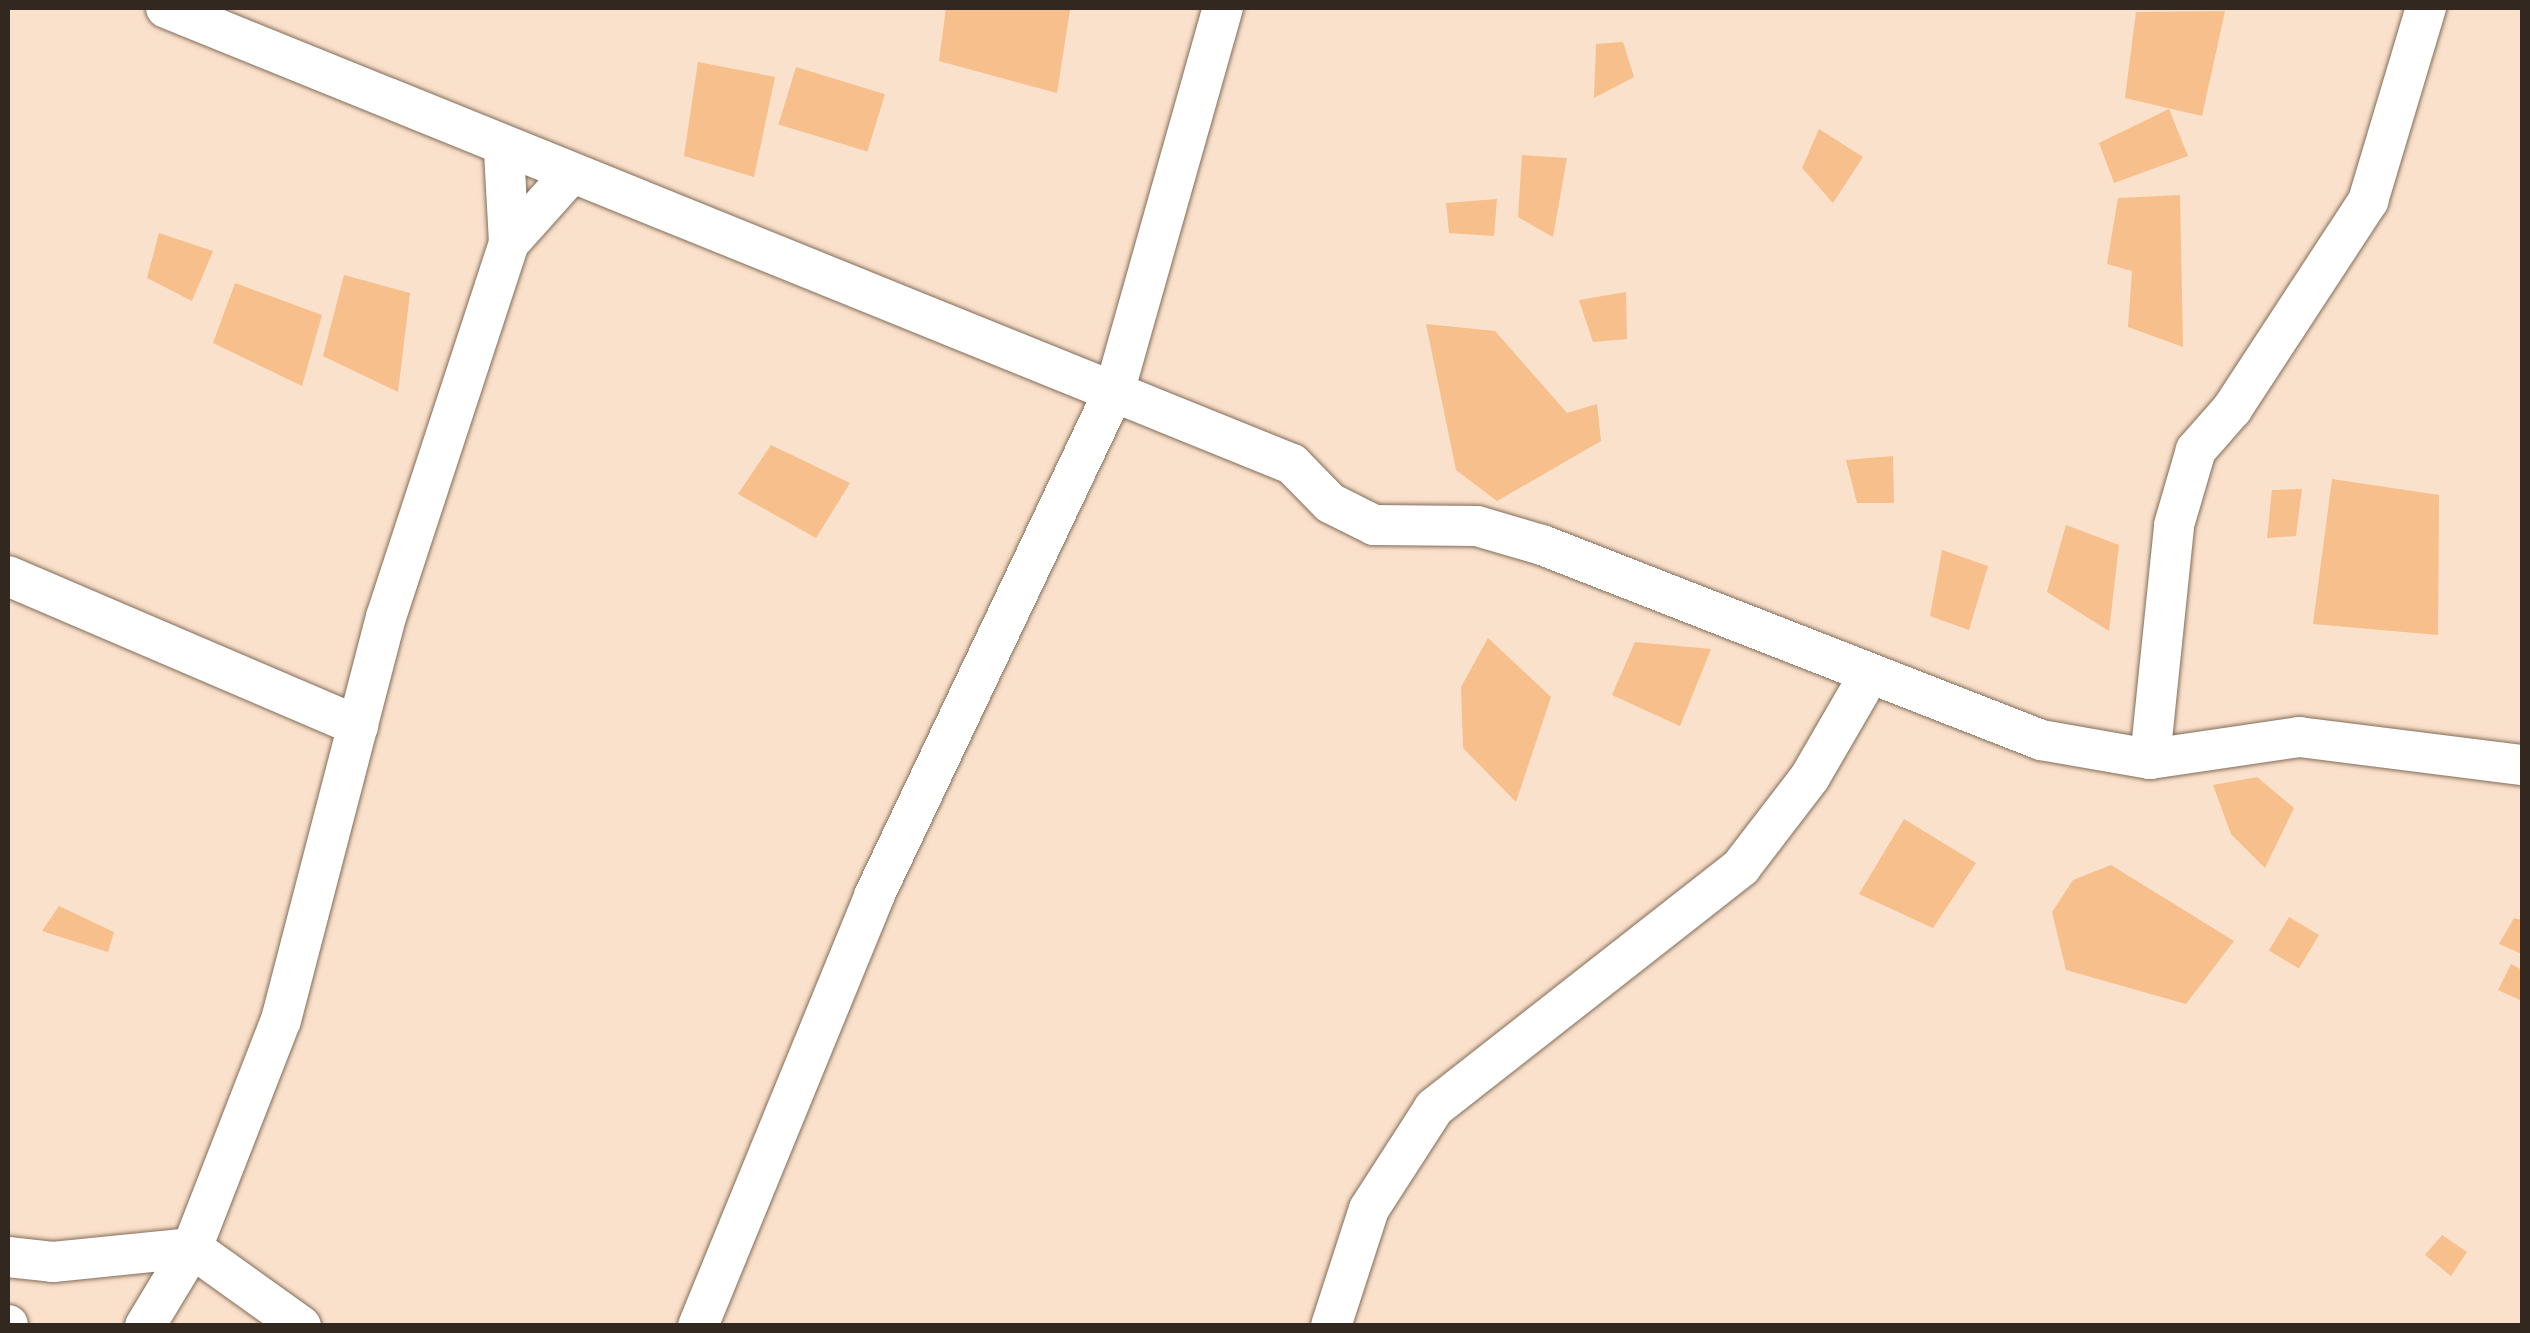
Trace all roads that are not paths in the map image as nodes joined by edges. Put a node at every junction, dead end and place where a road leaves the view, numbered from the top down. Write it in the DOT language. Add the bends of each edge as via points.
graph roads {
  1 [pos="166,8"];
  2 [pos="1223,8"];
  3 [pos="2426,8"];
  4 [pos="504,151"];
  5 [pos="570,176"];
  6 [pos="509,243"];
  7 [pos="1116,389"];
  8 [pos="8,576"];
  9 [pos="1868,677"];
  10 [pos="358,726"];
  11 [pos="2150,759"];
  12 [pos="2522,765"];
  13 [pos="192,1248"];
  14 [pos="8,1257"];
  15 [pos="145,1326"];
  16 [pos="301,1326"];
  17 [pos="698,1326"];
  18 [pos="1331,1326"];
  1 -- 4 [label="street"];
  2 -- 7 [label="street"];
  3 -- 11 [label="street" via="2368,201 2232,409 2196,450 2174,525"];
  4 -- 5 [label="street"];
  4 -- 6 [label="street"];
  5 -- 6 [label="street"];
  5 -- 7 [label="street"];
  6 -- 10 [label="street"];
  7 -- 9 [label="street" via="1292,464 1330,504 1374,525 1477,526 1542,545"];
  7 -- 17 [label="street" via="874,896"];
  8 -- 10 [label="street"];
  9 -- 11 [label="street" via="2042,740"];
  9 -- 18 [label="street" via="1810,777 1741,867 1434,1108 1368,1209"];
  10 -- 13 [label="street" via="280,1020"];
  11 -- 12 [label="street" via="2298,737"];
  13 -- 14 [label="street" via="53,1262"];
  13 -- 15 [label="street"];
  13 -- 16 [label="street"];
}
